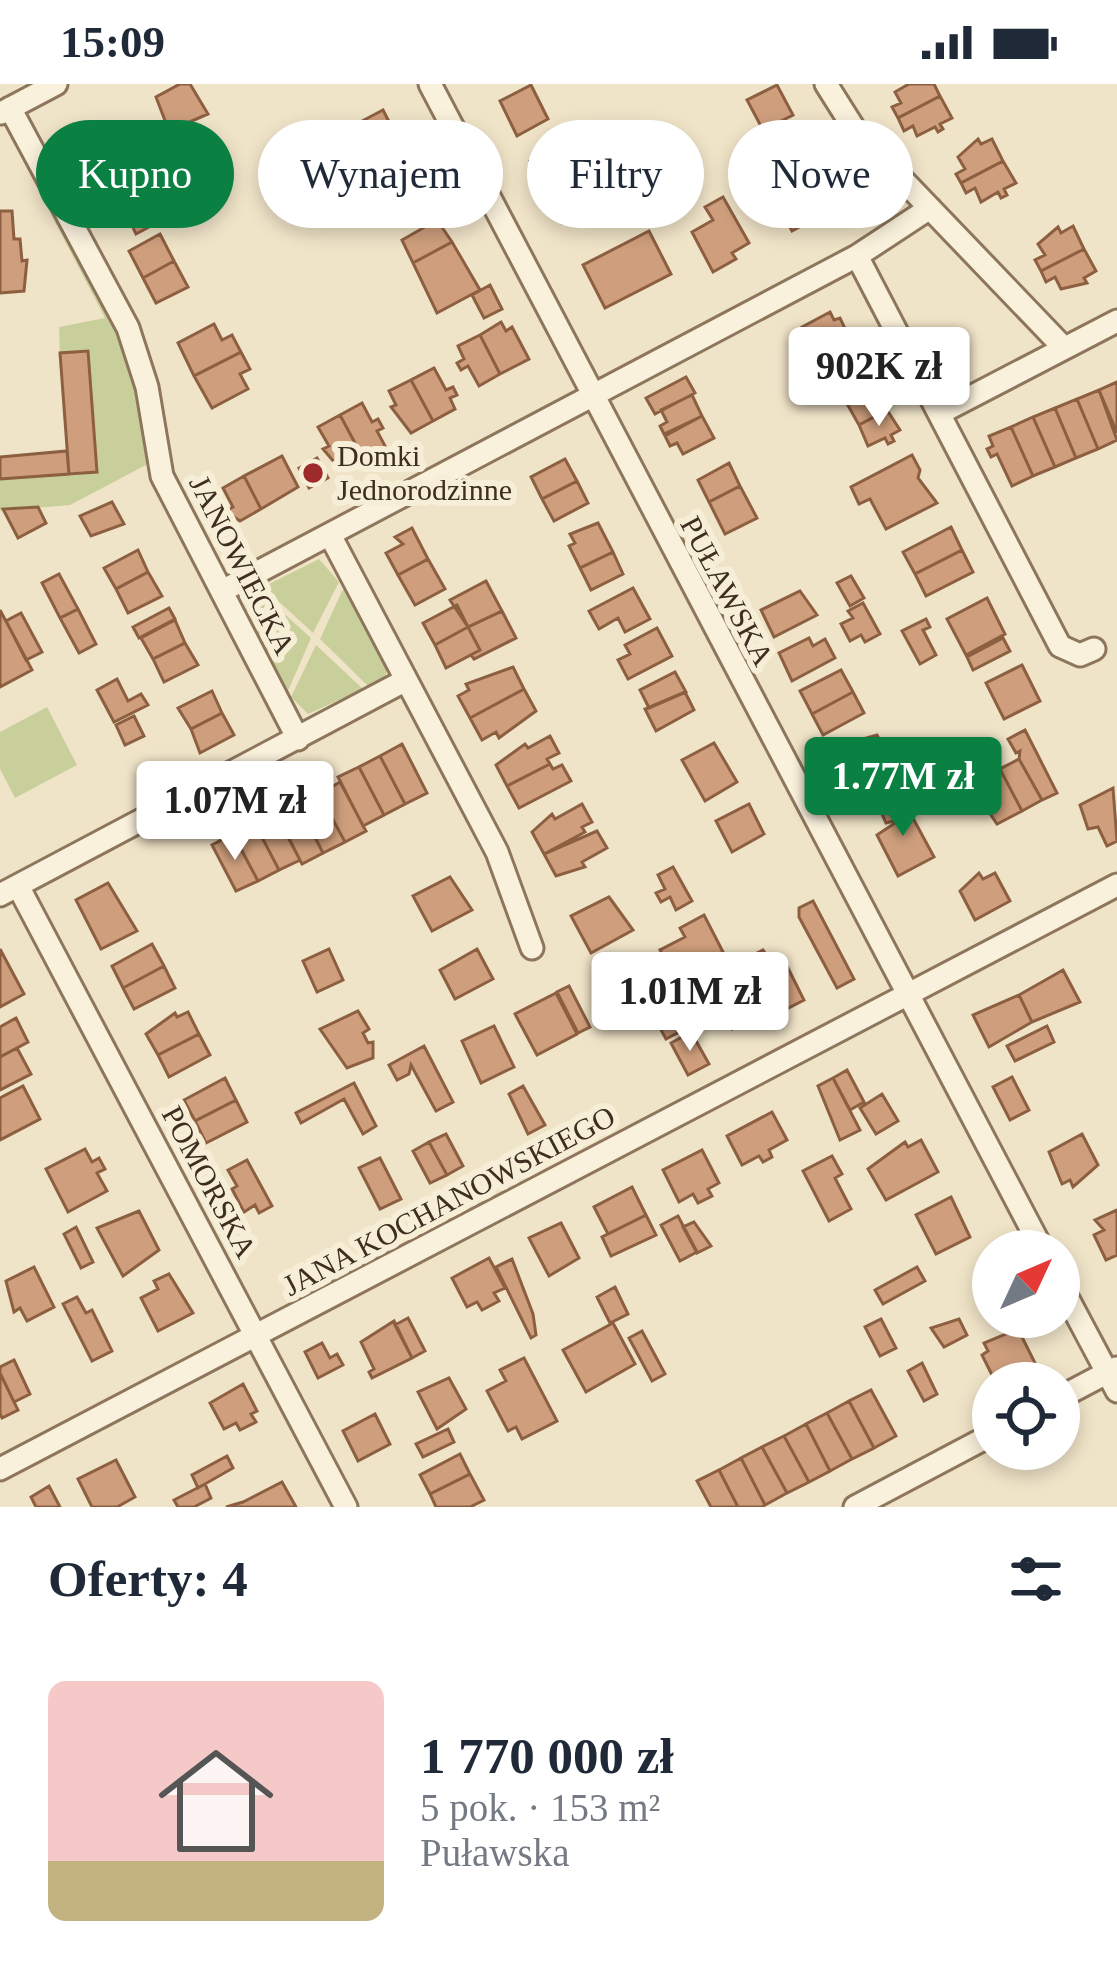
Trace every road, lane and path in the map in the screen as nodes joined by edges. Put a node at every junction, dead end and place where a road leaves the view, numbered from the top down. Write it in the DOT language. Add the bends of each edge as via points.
graph roads {
  1 [pos="56,84"];
  2 [pos="430,84"];
  3 [pos="826,84"];
  4 [pos="5,111"];
  5 [pos="929,208"];
  6 [pos="857,256"];
  7 [pos="1117,321"];
  8 [pos="1064,348"];
  9 [pos="590,397"];
  10 [pos="940,413"];
  11 [pos="330,536"];
  12 [pos="222,591"];
  13 [pos="1094,649"];
  14 [pos="406,680"];
  15 [pos="298,739"];
  16 [pos="1117,885"];
  17 [pos="9,891"];
  18 [pos="532,948"];
  19 [pos="906,996"];
  20 [pos="1032,1230"];
  21 [pos="1080,1318"];
  22 [pos="256,1336"];
  23 [pos="1114,1377"];
  24 [pos="1080,1390"];
  25 [pos="972,1445"];
  26 [pos="0,1469"];
  27 [pos="346,1507"];
  28 [pos="855,1507"];
  1 -- 4 [label="street"];
  2 -- 9 [label="street, PUŁAWSKA"];
  3 -- 5 [label="street" via="854,130"];
  4 -- 12 [label="street, JANOWIECKA" via="128,328 163,476"];
  5 -- 6 [label="street"];
  5 -- 8 [label="street"];
  6 -- 9 [label="street"];
  6 -- 10 [label="street"];
  7 -- 8 [label="street"];
  8 -- 10 [label="street"];
  9 -- 11 [label="street"];
  9 -- 19 [label="street, PUŁAWSKA"];
  10 -- 13 [label="street" via="1060,646 1080,656"];
  11 -- 12 [label="street"];
  11 -- 14 [label="street"];
  12 -- 15 [label="street, JANOWIECKA"];
  14 -- 15 [label="street"];
  14 -- 18 [label="street" via="497,852"];
  15 -- 17 [label="street"];
  16 -- 19 [label="street, JANA KOCHANOWSKIEGO"];
  17 -- 22 [label="street, POMORSKA"];
  19 -- 20 [label="street, PUŁAWSKA"];
  19 -- 22 [label="street, JANA KOCHANOWSKIEGO"];
  21 -- 23 [label="street"];
  22 -- 26 [label="street, JANA KOCHANOWSKIEGO"];
  22 -- 27 [label="street, POMORSKA"];
  23 -- 24 [label="street"];
  25 -- 28 [label="street"];
}
